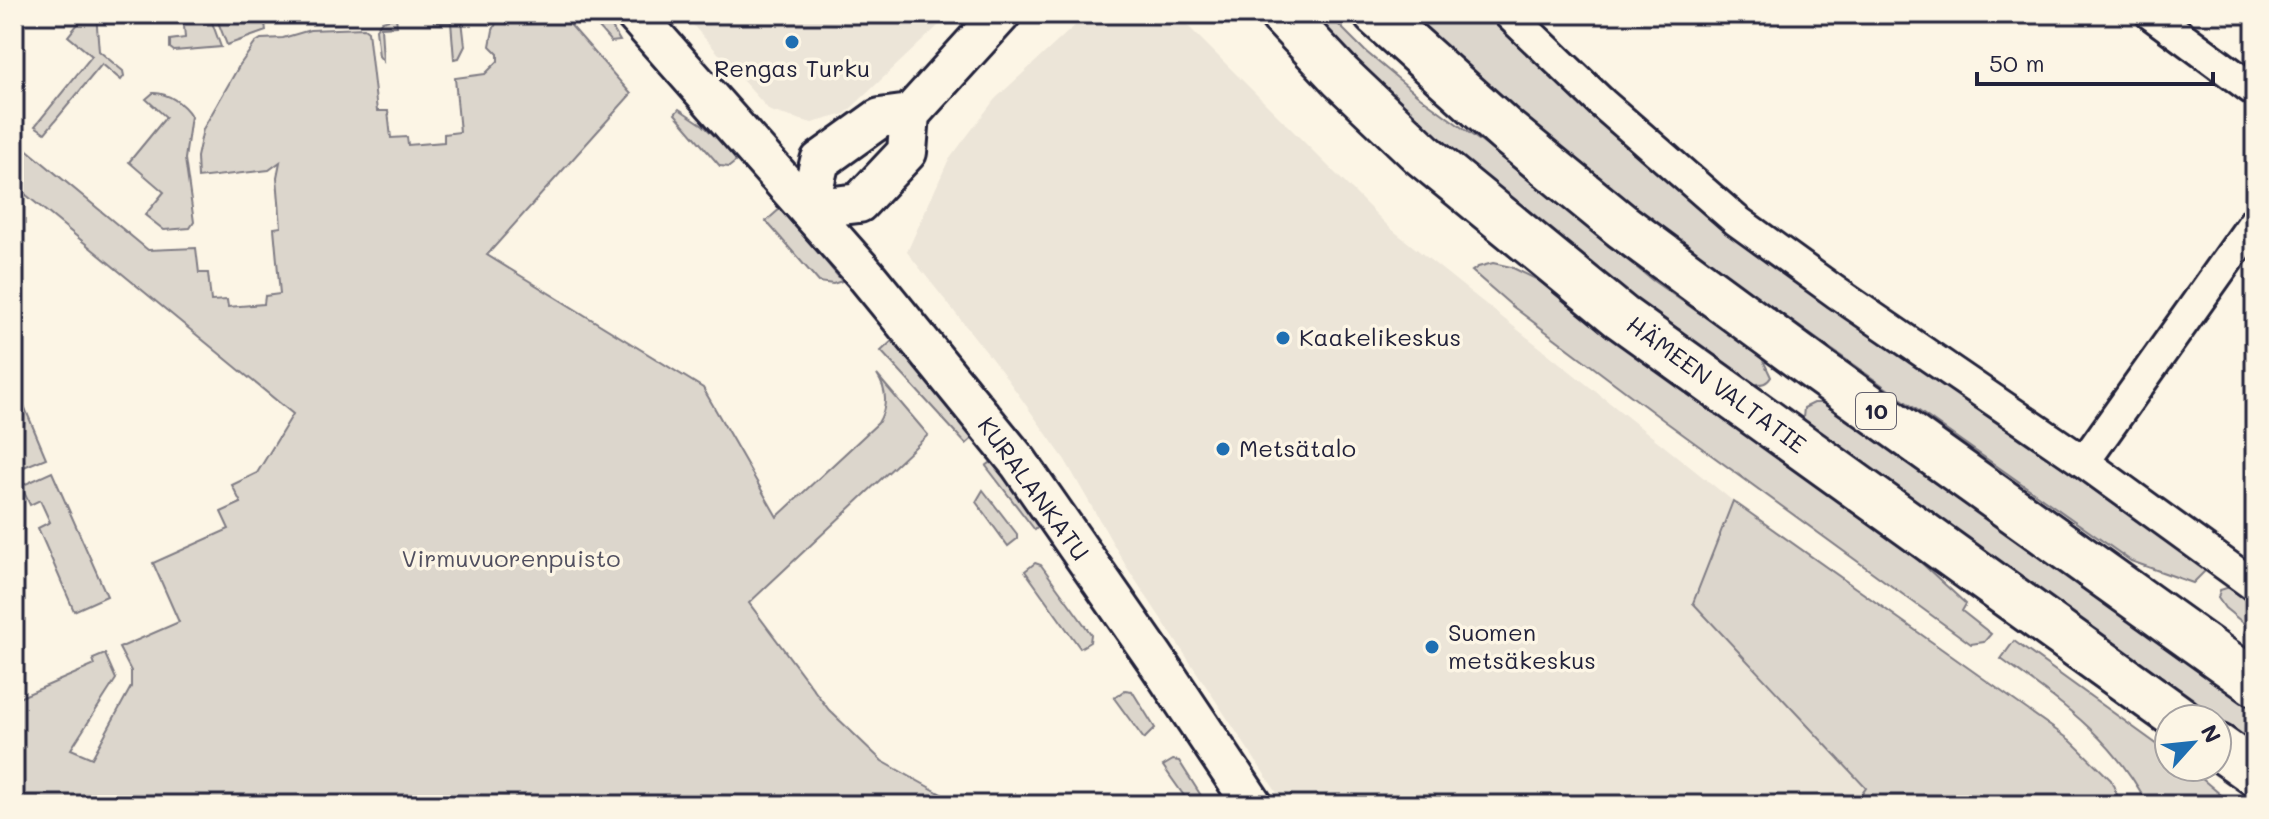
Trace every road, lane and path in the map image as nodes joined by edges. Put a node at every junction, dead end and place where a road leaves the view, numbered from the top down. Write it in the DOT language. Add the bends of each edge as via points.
graph roads {
  1 [pos="635,14"];
  2 [pos="1001,14"];
  3 [pos="1282,14"];
  4 [pos="1376,14"];
  5 [pos="1509,14"];
  6 [pos="2151,14"];
  7 [pos="2255,91"];
  8 [pos="910,114"];
  9 [pos="800,199"];
  10 [pos="2255,221"];
  11 [pos="2084,462"];
  12 [pos="2255,586"];
  13 [pos="2255,683"];
  14 [pos="2158,703"];
  15 [pos="1253,805"];
  1 -- 9 [label="street, KURALANKATU"];
  2 -- 8 [label="street"];
  3 -- 14 [label="highway, HÄMEEN VALTATIE" via="1422,154 1621,317"];
  4 -- 13 [label="highway, 10" via="1622,226"];
  5 -- 11 [label="street" via="1736,220"];
  6 -- 7 [label="street"];
  8 -- 9 [label="street" via="880,118 820,161"];
  8 -- 9 [label="street" via="907,152 859,203"];
  9 -- 15 [label="street, KURALANKATU" via="1019,463"];
  10 -- 11 [label="street"];
  11 -- 12 [label="street"];
}
